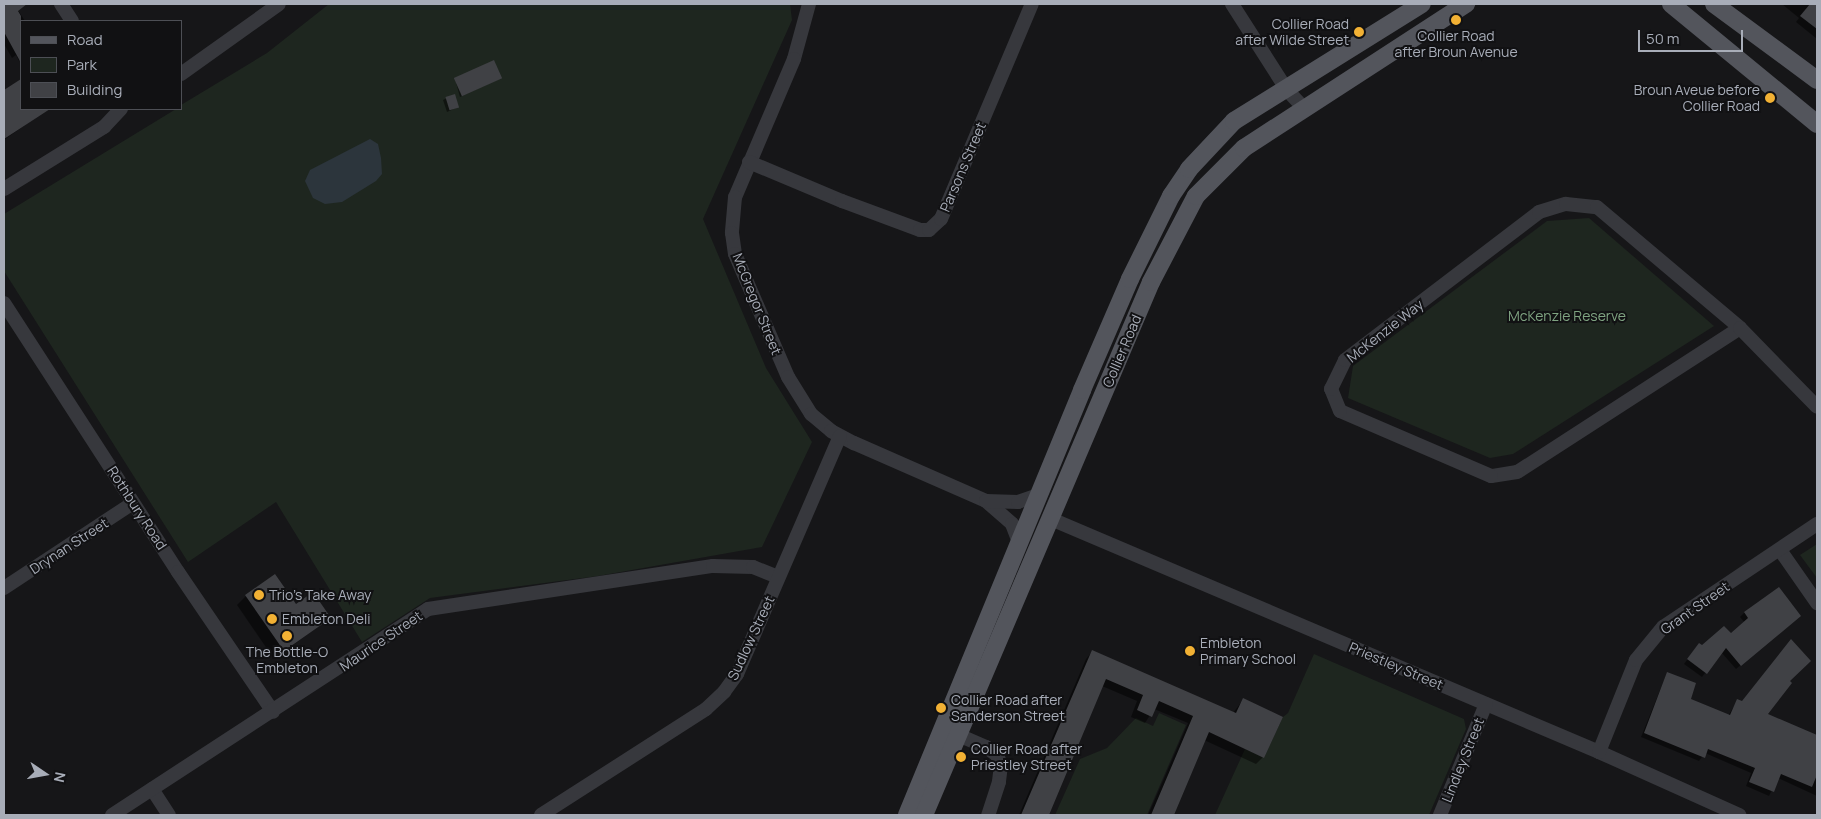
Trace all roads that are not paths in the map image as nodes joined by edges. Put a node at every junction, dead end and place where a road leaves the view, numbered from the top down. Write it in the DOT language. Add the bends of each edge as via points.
graph roads {
  1 [pos="61,4"];
  2 [pos="279,4"];
  3 [pos="809,4"];
  4 [pos="1032,4"];
  5 [pos="1232,4"];
  6 [pos="1422,4"];
  7 [pos="1466,4"];
  8 [pos="1671,4"];
  9 [pos="1714,4"];
  10 [pos="71,20"];
  11 [pos="182,73"];
  12 [pos="1817,80"];
  13 [pos="1287,90"];
  14 [pos="1304,108"];
  15 [pos="120,110"];
  16 [pos="1817,124"];
  17 [pos="749,162"];
  18 [pos="4,188"];
  19 [pos="4,303"];
  20 [pos="1740,328"];
  21 [pos="1817,407"];
  22 [pos="840,436"];
  23 [pos="1038,495"];
  24 [pos="986,501"];
  25 [pos="133,503"];
  26 [pos="1051,519"];
  27 [pos="1817,524"];
  28 [pos="1019,542"];
  29 [pos="1780,550"];
  30 [pos="778,577"];
  31 [pos="4,588"];
  32 [pos="1817,603"];
  33 [pos="1486,704"];
  34 [pos="273,712"];
  35 [pos="951,732"];
  36 [pos="1599,752"];
  37 [pos="152,789"];
  38 [pos="112,815"];
  39 [pos="168,815"];
  40 [pos="541,815"];
  41 [pos="907,815"];
  42 [pos="924,815"];
  43 [pos="988,815"];
  44 [pos="1440,815"];
  45 [pos="1740,815"];
  1 -- 10 [label="street"];
  2 -- 11 [label="street"];
  3 -- 17 [label="street, McGregor Street" via="794,59"];
  4 -- 17 [label="street, Parsons Street" via="941,219 929,230 920,230 842,201"];
  5 -- 13 [label="street"];
  6 -- 13 [label="main road, Collier Road"];
  7 -- 14 [label="main road, Collier Road"];
  8 -- 16 [label="main road"];
  9 -- 12 [label="main road"];
  13 -- 14 [label="street"];
  13 -- 23 [label="main road, Collier Road" via="1258,104 1234,121 1189,169 1171,196 1130,279"];
  14 -- 26 [label="main road, Collier Road" via="1226,162 1187,210 1151,282"];
  15 -- 18 [label="street" via="104,127"];
  17 -- 22 [label="street, McGregor Street" via="732,215 735,254 799,398 811,414"];
  19 -- 25 [label="street, Rothbury Road"];
  20 -- 20 [label="street, McKenzie Way" via="1596,207 1566,204 1538,212 1345,360 1331,389 1340,411 1491,476 1517,472"];
  20 -- 21 [label="street, McKenzie Way"];
  22 -- 24 [label="street, McGregor Street"];
  22 -- 30 [label="street, Sudlow Street"];
  23 -- 24 [label="street, McGregor Street" via="1018,502"];
  23 -- 28 [label="main road, Collier Road"];
  24 -- 28 [label="street, McGregor Street" via="1012,524"];
  25 -- 31 [label="street, Drynan Street"];
  25 -- 34 [label="street, Rothbury Road"];
  26 -- 33 [label="street, Priestley Street"];
  26 -- 35 [label="main road, Collier Road"];
  27 -- 29 [label="street, Grant Street"];
  28 -- 35 [label="main road, Collier Road"];
  29 -- 32 [label="street"];
  29 -- 36 [label="street, Grant Street" via="1663,627 1636,660"];
  30 -- 34 [label="street, Maurice Street" via="753,567 713,566 428,609"];
  30 -- 40 [label="street, Sudlow Street" via="737,674 724,692 706,710"];
  33 -- 36 [label="street, Priestley Street"];
  33 -- 44 [label="street, Lindley Street"];
  34 -- 37 [label="street, Maurice Street"];
  35 -- 41 [label="main road, Collier Road"];
  35 -- 42 [label="main road, Collier Road"];
  35 -- 43 [label="street" via="997,755 999,782"];
  36 -- 45 [label="street, Priestley Street"];
  37 -- 38 [label="street, Maurice Street"];
  37 -- 39 [label="street"];
}
